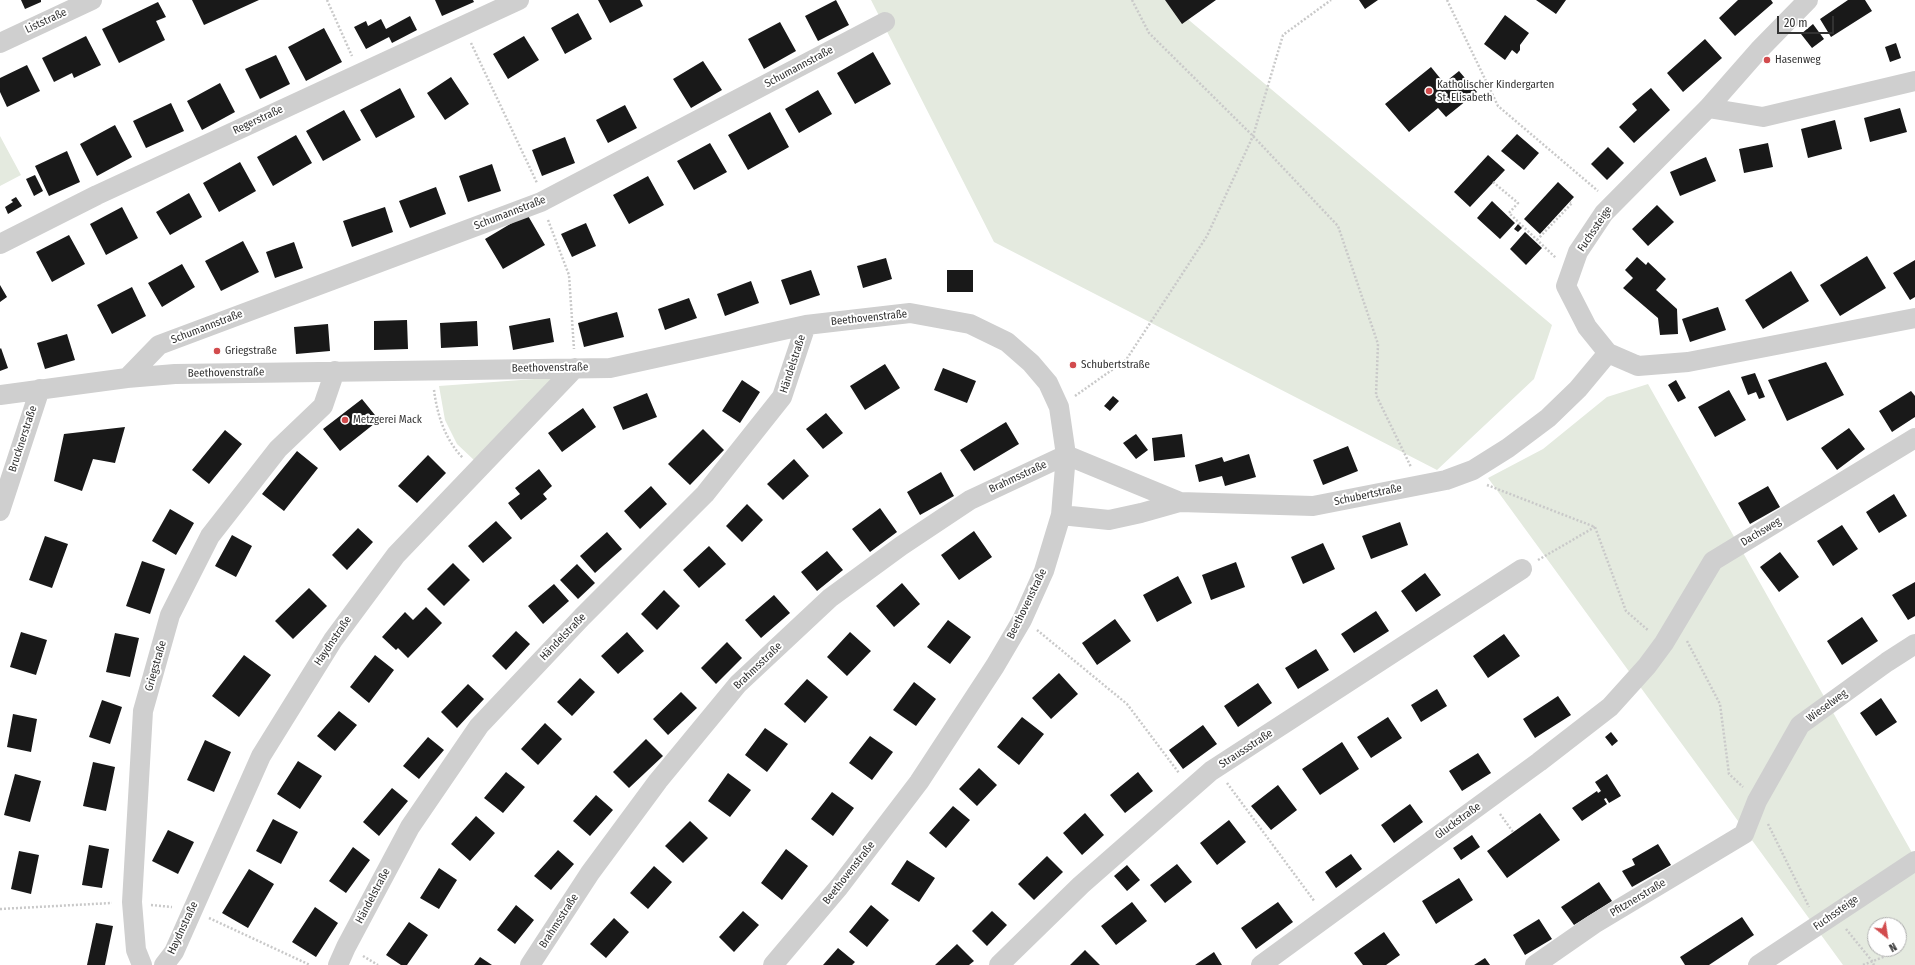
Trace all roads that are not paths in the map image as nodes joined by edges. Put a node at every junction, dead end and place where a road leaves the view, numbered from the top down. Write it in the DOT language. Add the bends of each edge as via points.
graph roads {
  1 [pos="92,0"];
  2 [pos="519,0"];
  3 [pos="1808,0"];
  4 [pos="885,22"];
  5 [pos="0,43"];
  6 [pos="1915,81"];
  7 [pos="1708,108"];
  8 [pos="0,244"];
  9 [pos="1915,318"];
  10 [pos="806,325"];
  11 [pos="1608,353"];
  12 [pos="575,368"];
  13 [pos="335,371"];
  14 [pos="127,378"];
  15 [pos="40,389"];
  16 [pos="0,395"];
  17 [pos="1915,438"];
  18 [pos="1066,455"];
  19 [pos="1180,502"];
  20 [pos="0,511"];
  21 [pos="1061,515"];
  22 [pos="1522,569"];
  23 [pos="1915,644"];
  24 [pos="1647,666"];
  25 [pos="1744,834"];
  26 [pos="1915,861"];
  27 [pos="142,965"];
  28 [pos="164,965"];
  29 [pos="338,965"];
  30 [pos="530,965"];
  31 [pos="773,965"];
  32 [pos="999,965"];
  33 [pos="1261,965"];
  34 [pos="1535,965"];
  35 [pos="1758,965"];
  1 -- 5 [label="street, Liststraße"];
  2 -- 8 [label="street, Regerstraße" via="97,195"];
  3 -- 7 [label="street, Fuchssteige"];
  4 -- 14 [label="street, Schumannstraße" via="541,202 159,345"];
  6 -- 7 [label="street" via="1763,117"];
  7 -- 11 [label="street, Fuchssteige" via="1604,213 1578,252 1566,286 1587,327"];
  9 -- 11 [label="street, Fuchssteige" via="1688,362 1638,366"];
  10 -- 12 [label="street, Beethovenstraße" via="610,368"];
  10 -- 18 [label="street, Beethovenstraße" via="910,314 970,324 1007,342 1031,363 1048,383 1059,407"];
  10 -- 29 [label="street, Händelstraße" via="782,397 710,488 582,617 479,726 410,827"];
  11 -- 19 [label="street, Schubertstraße" via="1578,389 1548,418 1473,470 1446,480 1313,506"];
  12 -- 13 [label="street, Beethovenstraße"];
  12 -- 28 [label="street, Haydnstraße" via="396,554 333,640 261,756 174,952"];
  13 -- 14 [label="street, Beethovenstraße" via="175,374"];
  13 -- 27 [label="street, Griegstraße" via="323,406 278,449 210,536 170,615 143,711 132,902 136,950"];
  14 -- 15 [label="street, Beethovenstraße"];
  15 -- 16 [label="street, Beethovenstraße"];
  15 -- 20 [label="street, Brucknerstraße"];
  17 -- 24 [label="street, Dachsweg" via="1713,562 1664,643"];
  18 -- 19 [label="street, Schubertstraße"];
  18 -- 21 [label="street, Beethovenstraße"];
  18 -- 30 [label="street, Brahmsstraße" via="970,500 901,546 830,598 738,684 649,794 590,874"];
  19 -- 21 [label="street" via="1109,520"];
  21 -- 31 [label="street, Beethovenstraße" via="1044,571 1022,620 996,666 919,782 839,886"];
  22 -- 32 [label="street, Straussstraße" via="1211,771 1081,885"];
  23 -- 25 [label="street, Wieselweg" via="1800,725 1757,801"];
  24 -- 33 [label="street, Gluckstraße" via="1610,707 1539,762"];
  25 -- 34 [label="street, Pfitznerstraße" via="1594,924"];
  26 -- 35 [label="street, Fuchssteige"];
}
